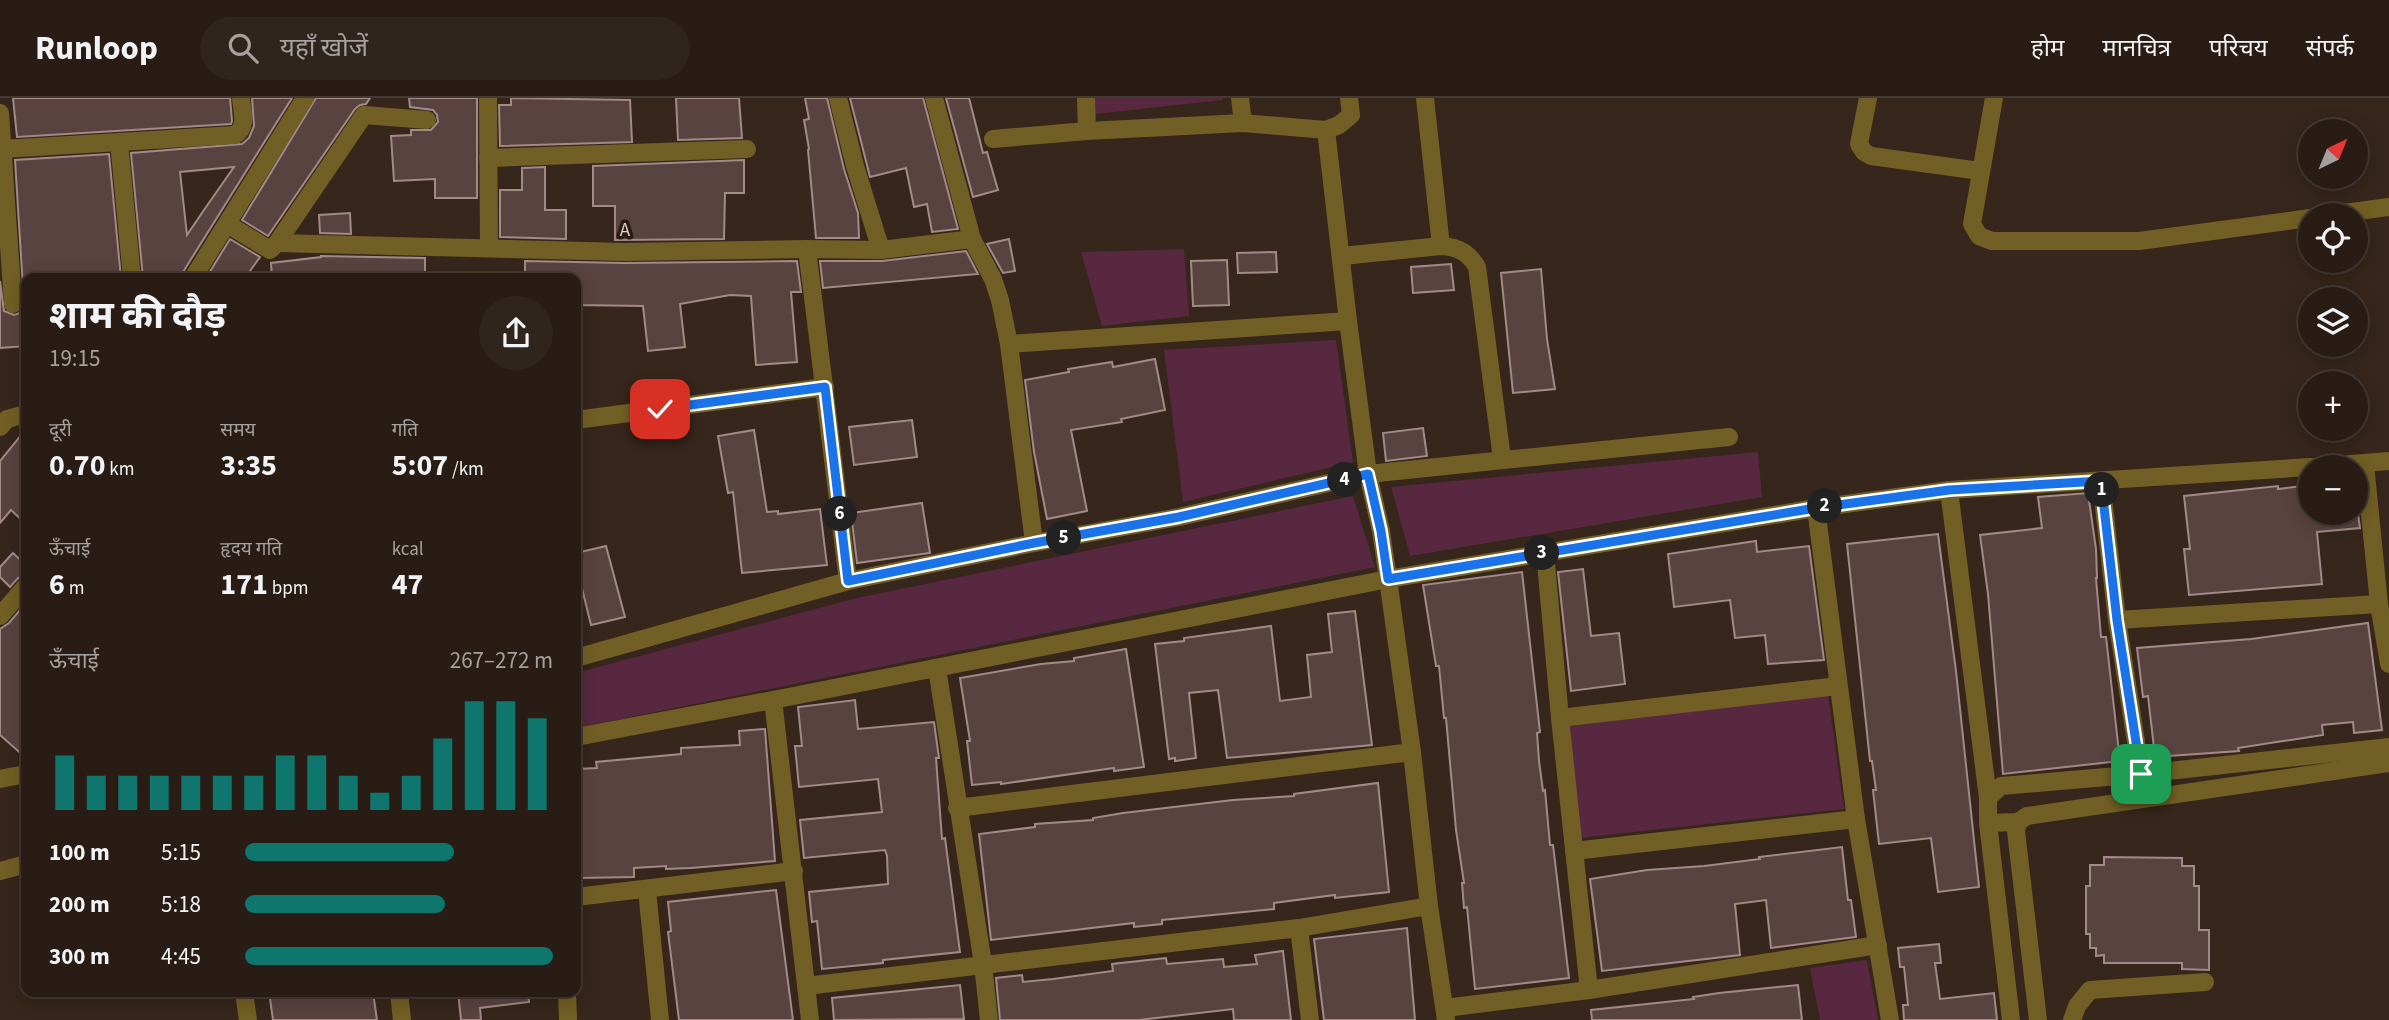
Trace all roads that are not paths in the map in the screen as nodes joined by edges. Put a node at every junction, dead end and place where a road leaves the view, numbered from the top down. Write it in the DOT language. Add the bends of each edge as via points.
graph roads {
  1 [pos="241,98"];
  2 [pos="305,98"];
  3 [pos="375,98"];
  4 [pos="488,98"];
  5 [pos="838,98"];
  6 [pos="934,98"];
  7 [pos="1086,98"];
  8 [pos="1240,98"];
  9 [pos="1349,98"];
  10 [pos="1425,98"];
  11 [pos="1868,98"];
  12 [pos="1994,98"];
  13 [pos="0,113"];
  14 [pos="364,115"];
  15 [pos="427,120"];
  16 [pos="1243,123"];
  17 [pos="1326,130"];
  18 [pos="1087,131"];
  19 [pos="993,139"];
  20 [pos="119,142"];
  21 [pos="4,149"];
  22 [pos="747,149"];
  23 [pos="488,158"];
  24 [pos="1980,171"];
  25 [pos="2389,207"];
  26 [pos="2368,210"];
  27 [pos="2298,220"];
  28 [pos="227,224"];
  29 [pos="972,240"];
  30 [pos="277,243"];
  31 [pos="1441,246"];
  32 [pos="489,247"];
  33 [pos="807,249"];
  34 [pos="881,250"];
  35 [pos="1342,256"];
  36 [pos="132,273"];
  37 [pos="196,273"];
  38 [pos="13,304"];
  39 [pos="1348,321"];
  40 [pos="1009,344"];
  41 [pos="825,387"];
  42 [pos="21,416"];
  43 [pos="581,419"];
  44 [pos="3,423"];
  45 [pos="21,430"];
  46 [pos="1729,437"];
  47 [pos="1502,459"];
  48 [pos="2389,461"];
  49 [pos="2368,464"];
  50 [pos="2298,468"];
  51 [pos="1368,474"];
  52 [pos="2101,481"];
  53 [pos="1949,490"];
  54 [pos="2368,494"];
  55 [pos="1816,508"];
  56 [pos="1034,543"];
  57 [pos="1545,552"];
  58 [pos="1388,579"];
  59 [pos="848,581"];
  60 [pos="21,592"];
  61 [pos="2379,604"];
  62 [pos="0,616"];
  63 [pos="2117,620"];
  64 [pos="581,657"];
  65 [pos="2389,664"];
  66 [pos="937,668"];
  67 [pos="1838,687"];
  68 [pos="774,700"];
  69 [pos="1560,719"];
  70 [pos="581,736"];
  71 [pos="2389,747"];
  72 [pos="1412,752"];
  73 [pos="2389,763"];
  74 [pos="2141,774"];
  75 [pos="1988,797"];
  76 [pos="957,807"];
  77 [pos="1856,819"];
  78 [pos="2018,822"];
  79 [pos="1988,823"];
  80 [pos="1574,851"];
  81 [pos="21,865"];
  82 [pos="0,871"];
  83 [pos="794,871"];
  84 [pos="647,890"];
  85 [pos="581,897"];
  86 [pos="1429,906"];
  87 [pos="1299,928"];
  88 [pos="1878,945"];
  89 [pos="984,964"];
  90 [pos="2205,982"];
  91 [pos="806,986"];
  92 [pos="1589,990"];
  93 [pos="245,997"];
  94 [pos="400,997"];
  95 [pos="567,997"];
  96 [pos="1445,1014"];
  97 [pos="248,1020"];
  98 [pos="402,1020"];
  99 [pos="568,1020"];
  100 [pos="660,1020"];
  101 [pos="810,1020"];
  102 [pos="989,1020"];
  103 [pos="1311,1020"];
  104 [pos="1889,1020"];
  105 [pos="2011,1020"];
  106 [pos="2038,1020"];
  107 [pos="2072,1020"];
  1 -- 20 [label="street" via="244,125 235,135"];
  2 -- 28 [label="street"];
  3 -- 14 [label="street"];
  4 -- 23 [label="street"];
  5 -- 34 [label="street"];
  6 -- 29 [label="street"];
  7 -- 18 [label="street"];
  8 -- 16 [label="street"];
  9 -- 17 [label="street" via="1350,115"];
  10 -- 31 [label="street"];
  11 -- 24 [label="street" via="1859,144 1864,152"];
  12 -- 24 [label="street"];
  13 -- 21 [label="street"];
  14 -- 15 [label="street"];
  14 -- 30 [label="street"];
  16 -- 17 [label="street"];
  16 -- 18 [label="street"];
  17 -- 35 [label="street"];
  18 -- 19 [label="street"];
  20 -- 21 [label="street"];
  20 -- 36 [label="street"];
  21 -- 38 [label="street"];
  22 -- 23 [label="street"];
  23 -- 32 [label="street"];
  24 -- 27 [label="street" via="1972,224 1979,236 1992,241 2139,242"];
  25 -- 26 [label="street"];
  28 -- 30 [label="street, A" via="266,250"];
  28 -- 37 [label="street"];
  29 -- 34 [label="street, A"];
  29 -- 40 [label="street" via="993,279"];
  30 -- 32 [label="street, A"];
  31 -- 35 [label="street"];
  31 -- 47 [label="street" via="1462,251 1477,267"];
  32 -- 33 [label="street, A"];
  33 -- 34 [label="street, A"];
  33 -- 41 [label="street"];
  35 -- 39 [label="street"];
  39 -- 40 [label="street"];
  39 -- 51 [label="street"];
  40 -- 56 [label="street"];
  41 -- 43 [label="street"];
  41 -- 59 [label="street"];
  42 -- 44 [label="street"];
  44 -- 45 [label="street"];
  46 -- 47 [label="street"];
  47 -- 51 [label="street"];
  48 -- 49 [label="street"];
  50 -- 52 [label="street"];
  51 -- 56 [label="street" via="1179,517"];
  51 -- 58 [label="street"];
  52 -- 53 [label="street"];
  52 -- 63 [label="street"];
  53 -- 55 [label="street"];
  53 -- 75 [label="street"];
  54 -- 61 [label="street"];
  55 -- 57 [label="street"];
  55 -- 67 [label="street"];
  56 -- 59 [label="street"];
  57 -- 58 [label="street"];
  57 -- 69 [label="street"];
  58 -- 66 [label="street"];
  58 -- 72 [label="street"];
  59 -- 64 [label="street"];
  60 -- 62 [label="street"];
  61 -- 63 [label="street"];
  61 -- 65 [label="street"];
  63 -- 74 [label="street"];
  66 -- 68 [label="street"];
  66 -- 76 [label="street"];
  67 -- 69 [label="street"];
  67 -- 77 [label="street"];
  68 -- 70 [label="street"];
  68 -- 83 [label="street"];
  69 -- 80 [label="street"];
  71 -- 74 [label="street"];
  72 -- 76 [label="street"];
  72 -- 86 [label="street"];
  73 -- 78 [label="street" via="2027,816"];
  74 -- 75 [label="street" via="2001,786"];
  75 -- 79 [label="street"];
  76 -- 89 [label="street"];
  77 -- 80 [label="street"];
  77 -- 88 [label="street"];
  78 -- 79 [label="street"];
  78 -- 106 [label="street"];
  79 -- 105 [label="street"];
  80 -- 92 [label="street"];
  81 -- 82 [label="street"];
  83 -- 84 [label="street"];
  83 -- 91 [label="street"];
  84 -- 85 [label="street"];
  84 -- 100 [label="street"];
  86 -- 87 [label="street"];
  86 -- 96 [label="street"];
  87 -- 89 [label="street"];
  87 -- 103 [label="street"];
  88 -- 92 [label="street"];
  88 -- 104 [label="street"];
  89 -- 91 [label="street"];
  89 -- 102 [label="street"];
  90 -- 107 [label="street" via="2090,990"];
  91 -- 101 [label="street"];
  92 -- 96 [label="street"];
  93 -- 97 [label="street"];
  94 -- 98 [label="street"];
  95 -- 99 [label="street"];
}
